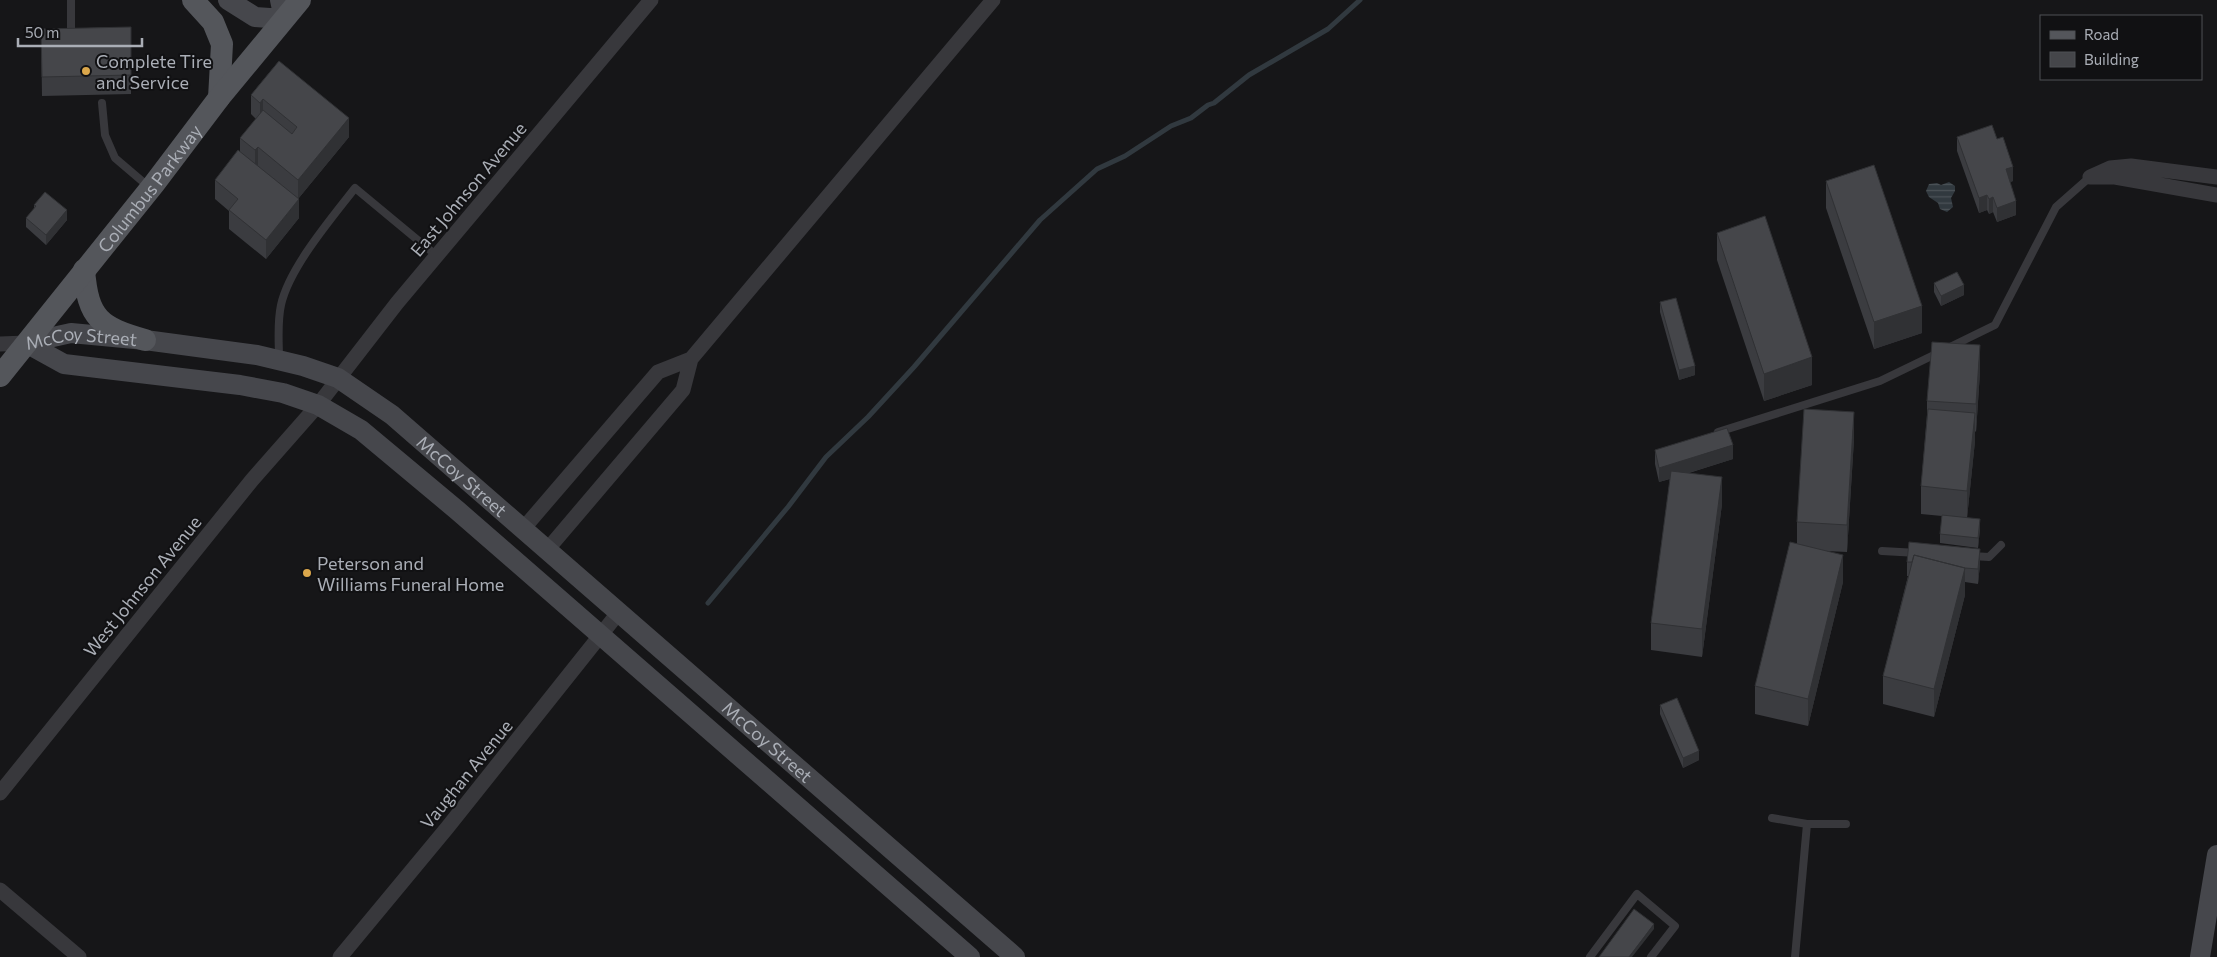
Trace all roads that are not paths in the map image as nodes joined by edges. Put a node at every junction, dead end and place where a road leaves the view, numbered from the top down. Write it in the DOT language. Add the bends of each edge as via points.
graph roads {
  1 [pos="71,0"];
  2 [pos="193,0"];
  3 [pos="228,0"];
  4 [pos="300,0"];
  5 [pos="651,0"];
  6 [pos="993,0"];
  7 [pos="282,10"];
  8 [pos="71,36"];
  9 [pos="219,98"];
  10 [pos="102,104"];
  11 [pos="2090,177"];
  12 [pos="2217,177"];
  13 [pos="150,188"];
  14 [pos="2217,195"];
  15 [pos="437,256"];
  16 [pos="84,270"];
  17 [pos="145,340"];
  18 [pos="26,343"];
  19 [pos="0,344"];
  20 [pos="691,358"];
  21 [pos="279,359"];
  22 [pos="0,376"];
  23 [pos="338,378"];
  24 [pos="318,405"];
  25 [pos="1707,436"];
  26 [pos="522,529"];
  27 [pos="2002,545"];
  28 [pos="547,550"];
  29 [pos="1882,551"];
  30 [pos="1931,554"];
  31 [pos="1960,555"];
  32 [pos="619,612"];
  33 [pos="600,635"];
  34 [pos="0,793"];
  35 [pos="1772,818"];
  36 [pos="1807,824"];
  37 [pos="1846,824"];
  38 [pos="2217,855"];
  39 [pos="0,890"];
  40 [pos="79,957"];
  41 [pos="340,957"];
  42 [pos="970,957"];
  43 [pos="1015,957"];
  44 [pos="1590,957"];
  45 [pos="1651,957"];
  46 [pos="1794,957"];
  47 [pos="2200,957"];
  1 -- 8 [label="lane"];
  2 -- 9 [label="main road" via="213,22 222,44"];
  3 -- 7 [label="street" via="255,17"];
  4 -- 7 [label="main road, Columbus Parkway"];
  5 -- 15 [label="street, East Johnson Avenue"];
  6 -- 20 [label="street"];
  7 -- 9 [label="main road, Columbus Parkway"];
  9 -- 13 [label="main road, Columbus Parkway"];
  10 -- 13 [label="lane" via="105,135 115,158"];
  11 -- 12 [label="street" via="2110,168 2131,166"];
  11 -- 14 [label="street" via="2115,177"];
  11 -- 25 [label="lane" via="2056,206 1995,325 1880,381"];
  13 -- 16 [label="main road, Columbus Parkway"];
  15 -- 21 [label="lane" via="354,188 294,274 281,305"];
  15 -- 23 [label="street, East Johnson Avenue"];
  16 -- 17 [label="main road" via="91,306 102,322 116,332"];
  16 -- 18 [label="main road, Columbus Parkway"];
  17 -- 18 [label="street, McCoy Street" via="71,333"];
  17 -- 21 [label="street, McCoy Street"];
  18 -- 19 [label="street"];
  18 -- 22 [label="main road, Columbus Parkway"];
  18 -- 24 [label="street, McCoy Street" via="64,364 240,386"];
  20 -- 26 [label="street" via="658,372"];
  20 -- 28 [label="street" via="683,390"];
  21 -- 23 [label="street, McCoy Street"];
  23 -- 24 [label="street, East Johnson Avenue"];
  23 -- 26 [label="street, McCoy Street" via="392,415"];
  24 -- 33 [label="street, McCoy Street" via="361,430"];
  24 -- 34 [label="street, West Johnson Avenue" via="252,480"];
  26 -- 28 [label="street, McCoy Street"];
  27 -- 31 [label="lane" via="1989,557"];
  28 -- 32 [label="street, McCoy Street"];
  29 -- 30 [label="lane"];
  32 -- 33 [label="street, Vaughan Avenue"];
  32 -- 43 [label="street, McCoy Street"];
  33 -- 41 [label="street, Vaughan Avenue"];
  33 -- 42 [label="street, McCoy Street"];
  35 -- 36 [label="lane"];
  36 -- 37 [label="lane"];
  36 -- 46 [label="lane"];
  38 -- 47 [label="street"];
  39 -- 40 [label="street"];
  44 -- 45 [label="lane" via="1637,894 1675,926"];
}
